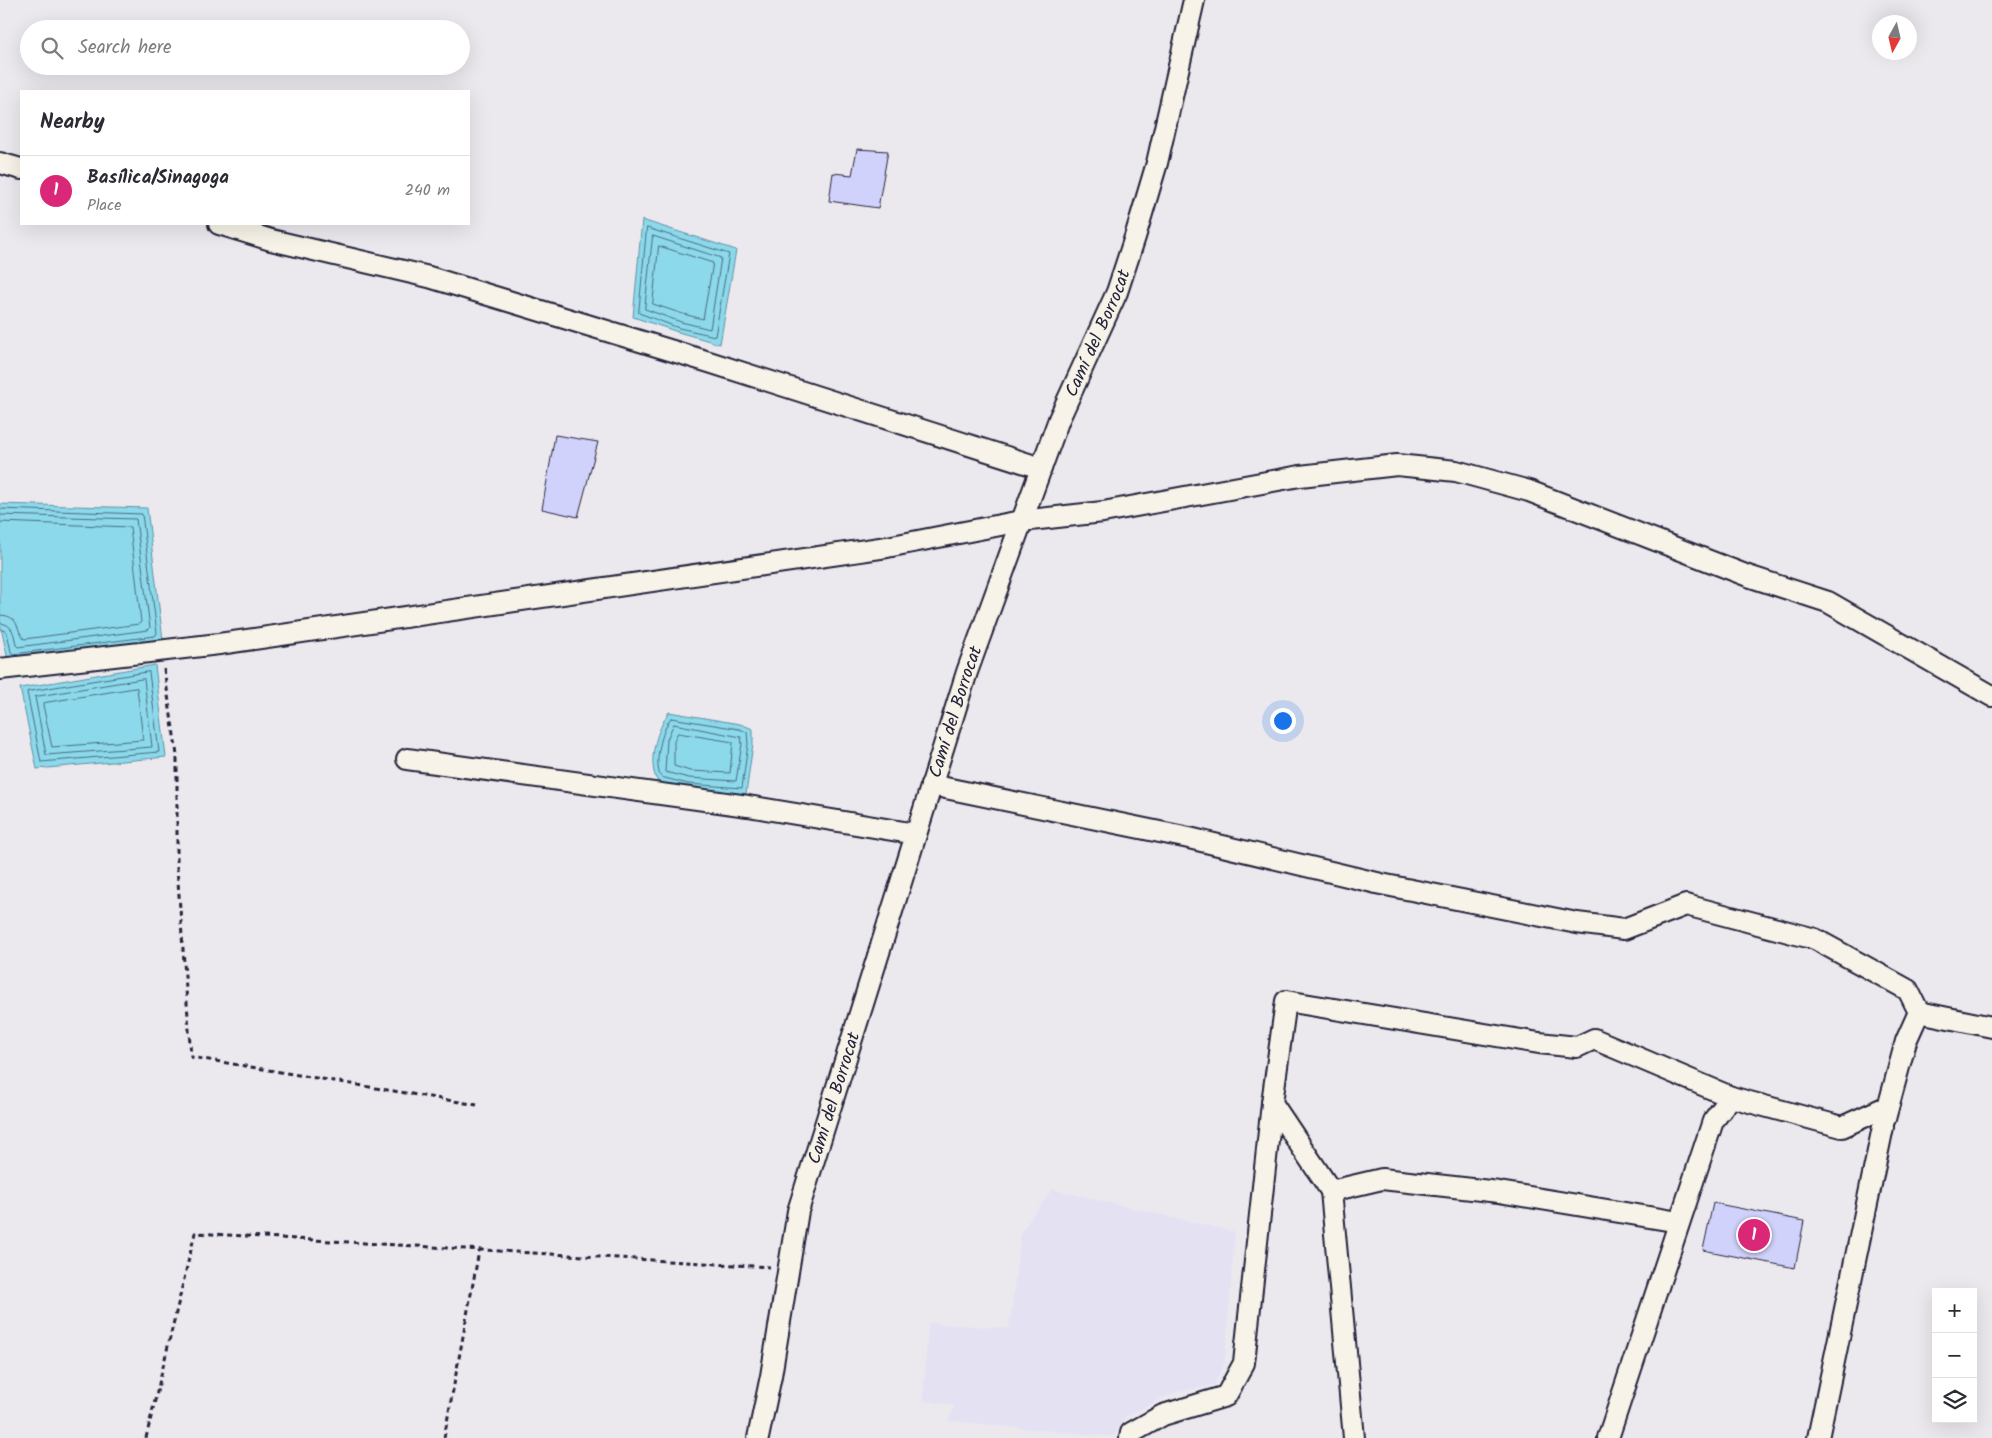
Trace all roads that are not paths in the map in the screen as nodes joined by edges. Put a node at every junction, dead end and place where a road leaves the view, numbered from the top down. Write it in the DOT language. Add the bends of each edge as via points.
graph roads {
  1 [pos="1194,0"];
  2 [pos="0,163"];
  3 [pos="20,168"];
  4 [pos="222,225"];
  5 [pos="1041,468"];
  6 [pos="1021,521"];
  7 [pos="0,670"];
  8 [pos="1992,696"];
  9 [pos="407,759"];
  10 [pos="931,785"];
  11 [pos="916,834"];
  12 [pos="1919,1012"];
  13 [pos="1992,1027"];
  14 [pos="1731,1097"];
  15 [pos="1272,1103"];
  16 [pos="1885,1119"];
  17 [pos="1331,1191"];
  18 [pos="1679,1222"];
  19 [pos="758,1438"];
  20 [pos="1130,1438"];
  21 [pos="1354,1438"];
  22 [pos="1608,1438"];
  23 [pos="1818,1438"];
  1 -- 5 [label="street, Camí del Borrocat" via="1158,163 1135,237 1117,292 1059,420"];
  2 -- 3 [label="street"];
  4 -- 5 [label="street" via="438,280"];
  5 -- 6 [label="street, Camí del Borrocat"];
  6 -- 7 [label="street" via="887,547 229,643"];
  6 -- 8 [label="street" via="1103,512 1300,476 1397,465 1456,471 1530,491 1748,576 1828,602"];
  6 -- 10 [label="street, Camí del Borrocat"];
  9 -- 11 [label="street" via="748,806"];
  10 -- 11 [label="street, Camí del Borrocat"];
  10 -- 12 [label="street" via="1189,838 1381,884 1577,923 1624,929 1686,905 1815,939 1908,990"];
  11 -- 19 [label="street, Camí del Borrocat" via="798,1211"];
  12 -- 13 [label="street"];
  12 -- 16 [label="street" via="1906,1041"];
  14 -- 15 [label="street" via="1594,1039 1577,1046 1539,1044 1286,1001"];
  14 -- 16 [label="street" via="1842,1127"];
  14 -- 18 [label="street" via="1713,1121"];
  15 -- 17 [label="street"];
  15 -- 20 [label="street" via="1244,1364 1226,1396 1163,1415 1131,1433"];
  16 -- 23 [label="street"];
  17 -- 18 [label="street" via="1382,1179 1499,1192"];
  17 -- 21 [label="street"];
  18 -- 22 [label="street"];
}
